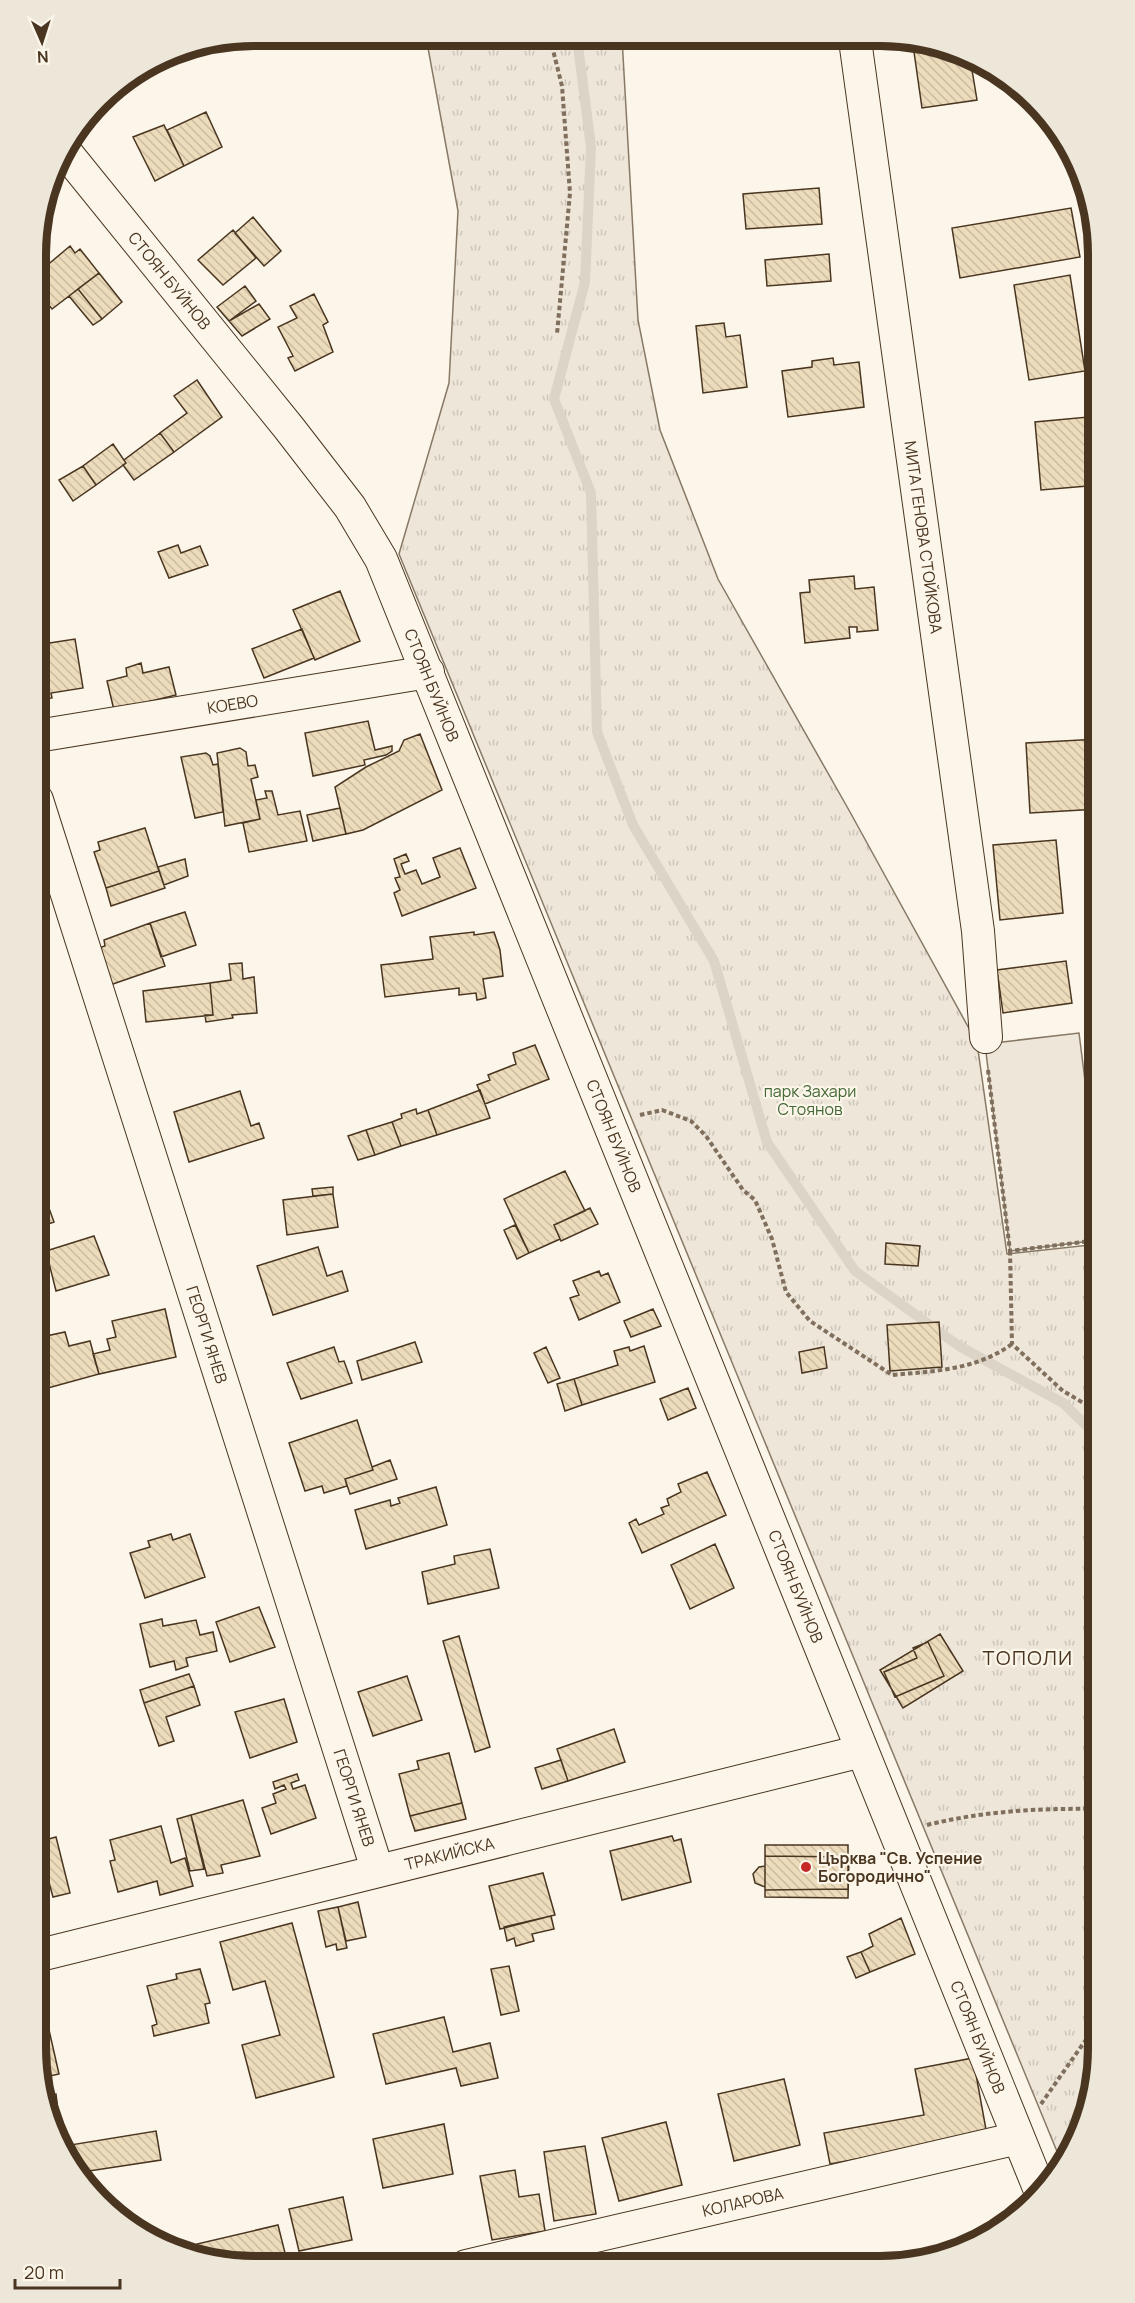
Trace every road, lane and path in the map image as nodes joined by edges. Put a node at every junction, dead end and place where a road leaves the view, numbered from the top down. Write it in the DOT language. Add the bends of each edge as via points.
graph roads {
  1 [pos="552,46"];
  2 [pos="856,46"];
  3 [pos="71,158"];
  4 [pos="557,334"];
  5 [pos="428,672"];
  6 [pos="47,734"];
  7 [pos="47,830"];
  8 [pos="986,1037"];
  9 [pos="607,1116"];
  10 [pos="1088,1241"];
  11 [pos="1010,1251"];
  12 [pos="1012,1344"];
  13 [pos="1088,1406"];
  14 [pos="862,1750"];
  15 [pos="1088,1809"];
  16 [pos="895,1832"];
  17 [pos="377,1869"];
  18 [pos="46,1953"];
  19 [pos="1088,2035"];
  20 [pos="1018,2138"];
  21 [pos="1037,2184"];
  22 [pos="531,2256"];
  1 -- 4 [label="path" via="561,86 570,193"];
  2 -- 8 [label="street, МИТА ГЕНОВА СТОЙКОВА" via="978,931"];
  3 -- 5 [label="street, СТОЯН БУЙНОВ" via="350,507 381,559"];
  5 -- 6 [label="street, КОЕВО"];
  5 -- 9 [label="street, СТОЯН БУЙНОВ"];
  7 -- 17 [label="street, ГЕОРГИ ЯНЕВ"];
  8 -- 11 [label="path"];
  9 -- 12 [label="path" via="662,1110 691,1121 706,1136 742,1190 755,1200 772,1239 786,1292 810,1321 892,1375 976,1364"];
  9 -- 14 [label="street, СТОЯН БУЙНОВ"];
  10 -- 11 [label="path"];
  11 -- 12 [label="path"];
  12 -- 13 [label="path" via="1063,1391"];
  14 -- 16 [label="street, СТОЯН БУЙНОВ"];
  14 -- 17 [label="street, ТРАКИЙСКА"];
  15 -- 16 [label="path" via="969,1814"];
  16 -- 20 [label="street, СТОЯН БУЙНОВ"];
  17 -- 18 [label="street, ТРАКИЙСКА"];
  19 -- 20 [label="path"];
  20 -- 21 [label="street, СТОЯН БУЙНОВ"];
  20 -- 22 [label="street, КОЛАРОВА"];
}
